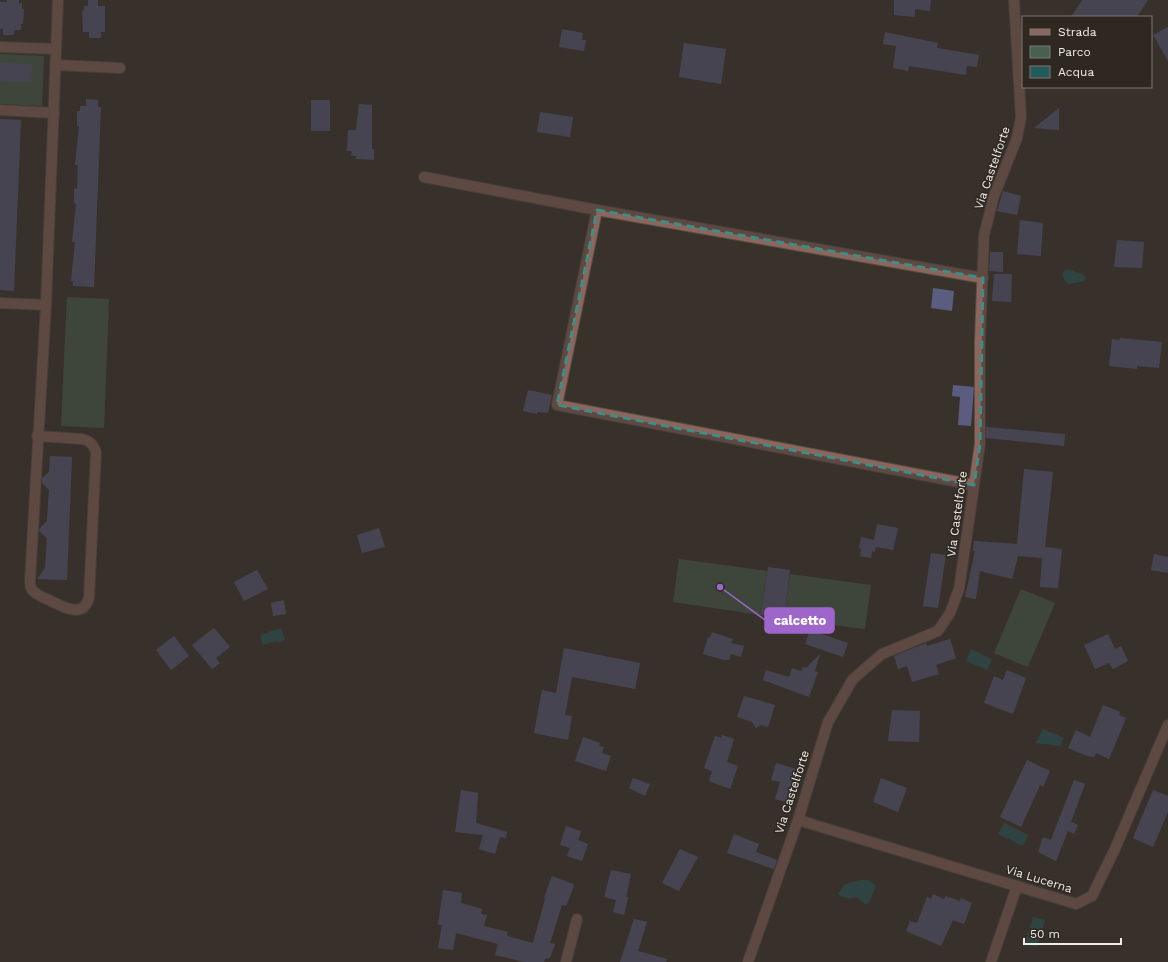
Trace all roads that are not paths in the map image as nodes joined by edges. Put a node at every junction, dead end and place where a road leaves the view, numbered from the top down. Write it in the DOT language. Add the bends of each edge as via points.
graph roads {
  1 [pos="58,0"];
  2 [pos="1014,0"];
  3 [pos="0,47"];
  4 [pos="56,49"];
  5 [pos="55,66"];
  6 [pos="120,68"];
  7 [pos="0,110"];
  8 [pos="54,113"];
  9 [pos="424,177"];
  10 [pos="597,210"];
  11 [pos="983,278"];
  12 [pos="0,303"];
  13 [pos="46,305"];
  14 [pos="37,436"];
  15 [pos="974,486"];
  16 [pos="1168,724"];
  17 [pos="798,820"];
  18 [pos="1016,886"];
  19 [pos="577,919"];
  20 [pos="566,962"];
  21 [pos="748,962"];
  22 [pos="991,962"];
  1 -- 4 [label="street"];
  2 -- 11 [label="street, Via Castelforte" via="1021,117 1018,138 994,196 984,235"];
  3 -- 4 [label="street"];
  4 -- 5 [label="street"];
  5 -- 6 [label="street"];
  5 -- 8 [label="street"];
  7 -- 8 [label="street"];
  8 -- 13 [label="street"];
  9 -- 10 [label="street"];
  10 -- 11 [label="street"];
  10 -- 15 [label="street" via="557,406"];
  11 -- 15 [label="street, Via Castelforte" via="980,444"];
  12 -- 13 [label="street"];
  13 -- 14 [label="street"];
  14 -- 14 [label="street" via="30,586 38,594 66,609 76,610 86,605 89,598 96,452 94,445 88,440"];
  15 -- 17 [label="street, Via Castelforte" via="959,590 950,613 938,631 882,654 853,679 828,722"];
  16 -- 18 [label="street, Via Lucerna" via="1092,896 1076,904"];
  17 -- 18 [label="street, Via Lucerna"];
  17 -- 21 [label="street, Via Castelforte"];
  18 -- 22 [label="street"];
  19 -- 20 [label="street"];
}
